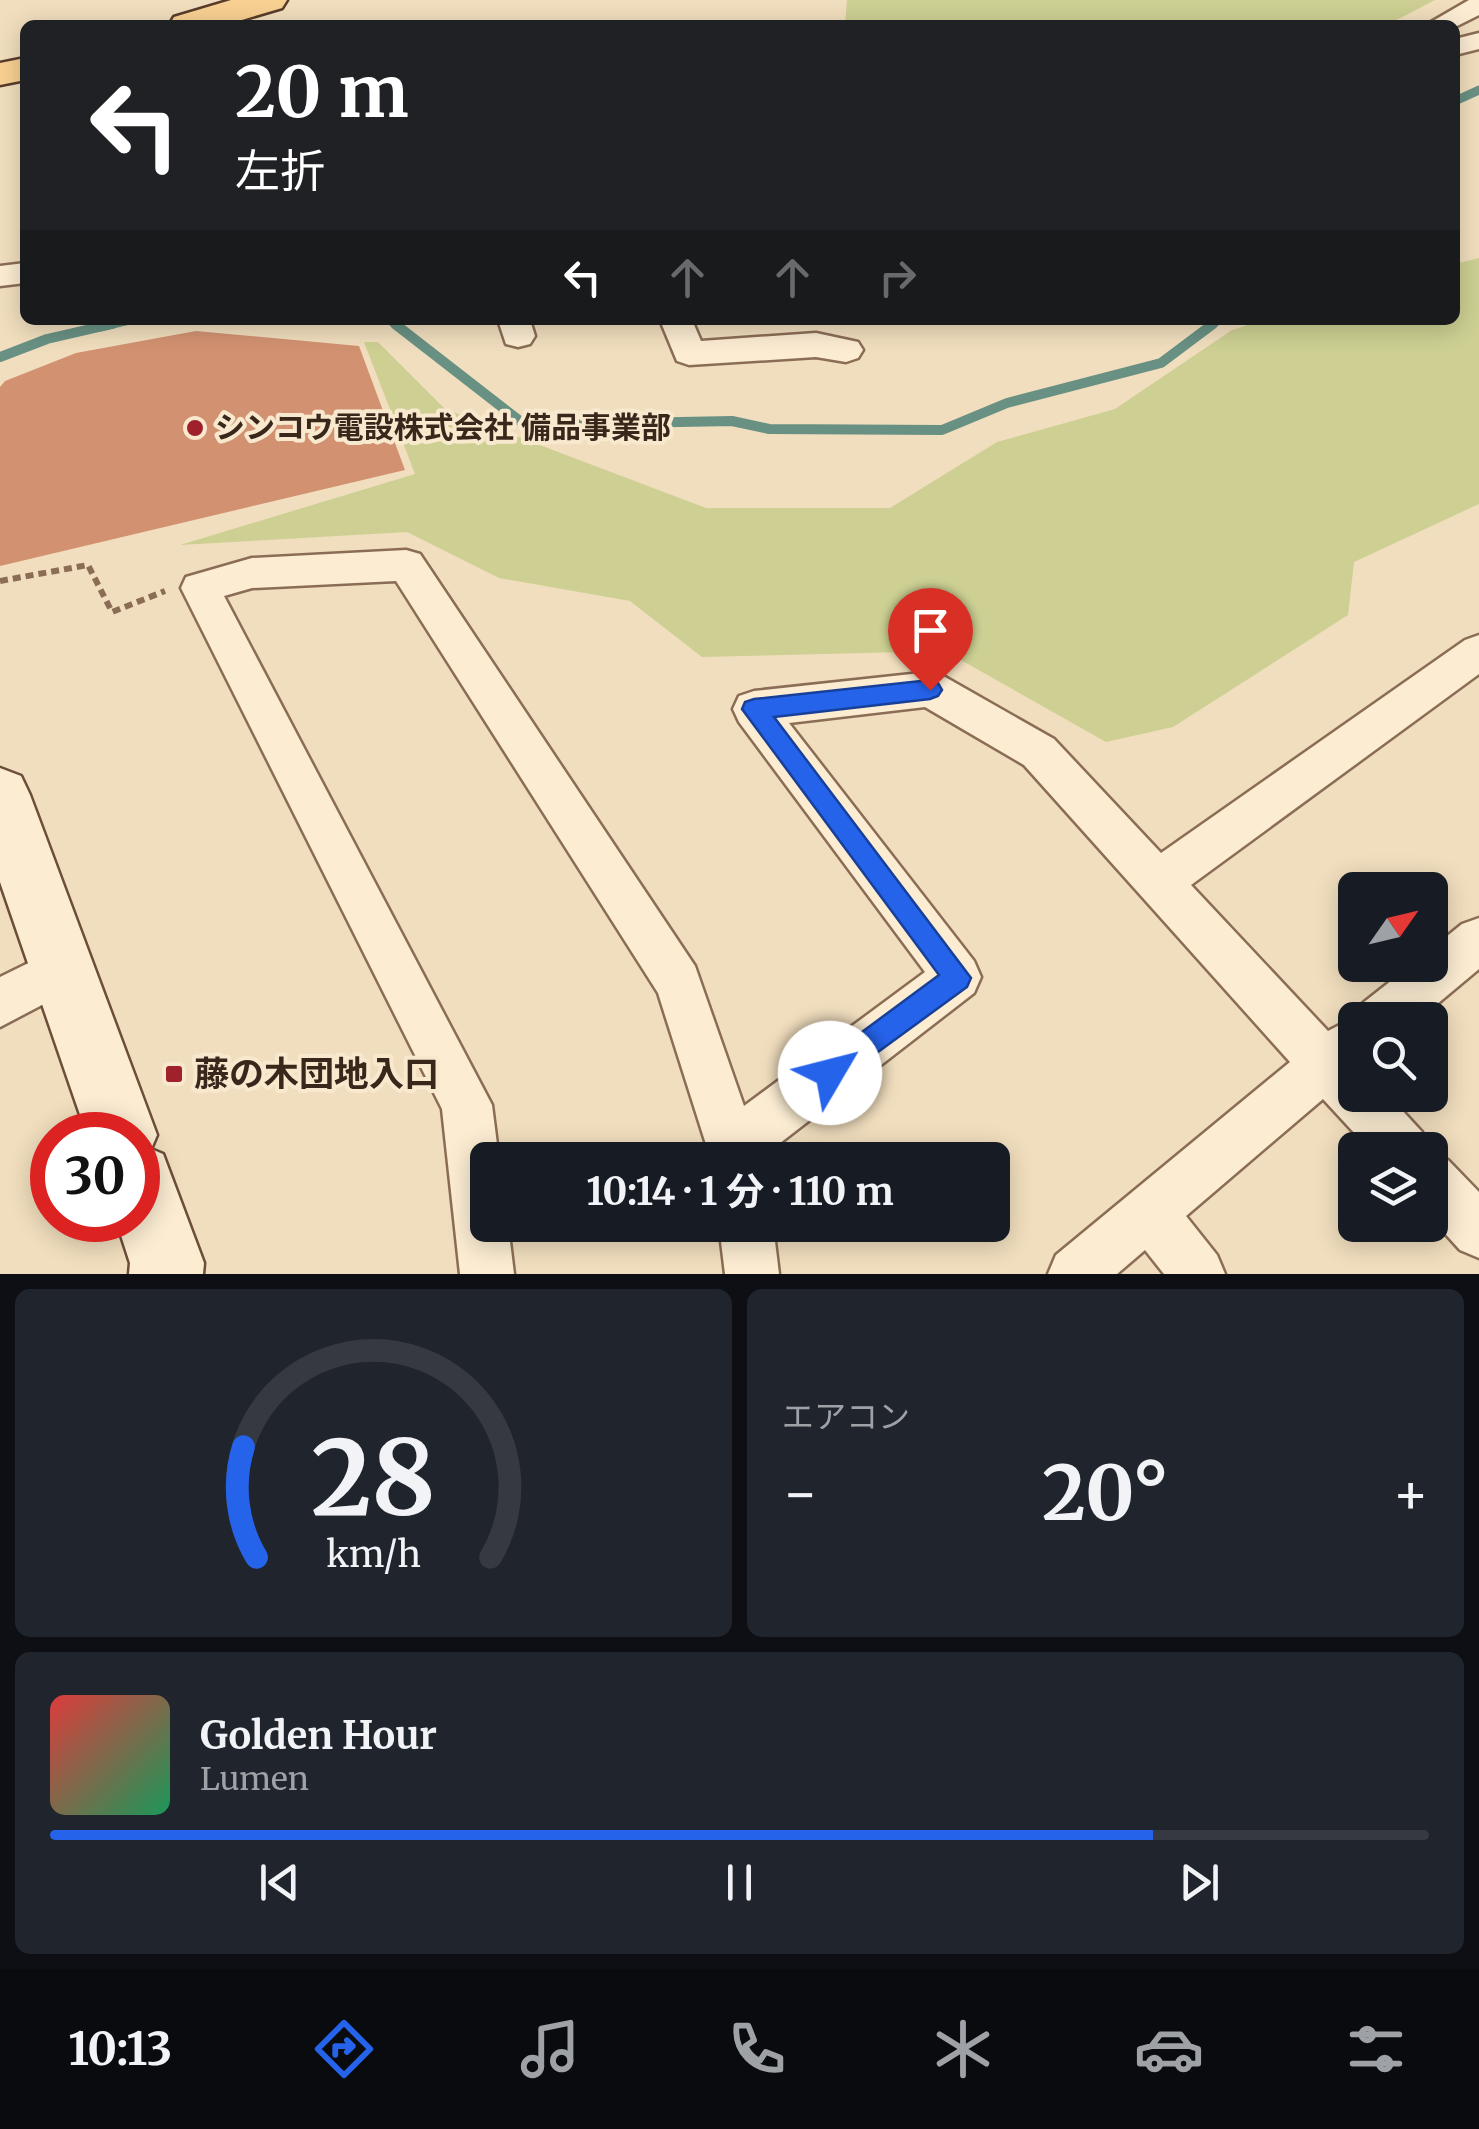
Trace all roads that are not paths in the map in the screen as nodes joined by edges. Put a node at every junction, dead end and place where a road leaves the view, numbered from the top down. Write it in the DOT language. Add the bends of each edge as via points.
graph roads {
  1 [pos="268,0"];
  2 [pos="1479,5"];
  3 [pos="203,20"];
  4 [pos="1448,20"];
  5 [pos="678,325"];
  6 [pos="846,350"];
  7 [pos="1479,652"];
  8 [pos="0,795"];
  9 [pos="1159,882"];
  10 [pos="1479,940"];
  11 [pos="63,969"];
  12 [pos="0,1002"];
  13 [pos="1402,1002"];
  14 [pos="1338,1050"];
  15 [pos="1338,1054"];
  16 [pos="114,1112"];
  17 [pos="471,1142"];
  18 [pos="733,1142"];
  19 [pos="749,1142"];
  20 [pos="1448,1197"];
  21 [pos="1149,1212"];
  22 [pos="1479,1231"];
  23 [pos="160,1240"];
  24 [pos="482,1242"];
  25 [pos="748,1242"];
  26 [pos="166,1274"];
  27 [pos="486,1274"];
  28 [pos="752,1274"];
  29 [pos="1075,1274"];
  30 [pos="1198,1274"];
  1 -- 3 [label="main road"];
  2 -- 4 [label="street"];
  5 -- 6 [label="street" via="689,352"];
  7 -- 9 [label="street"];
  8 -- 11 [label="street"];
  9 -- 14 [label="street"];
  9 -- 19 [label="street" via="1039,752 930,690 754,709 958,978"];
  10 -- 13 [label="street"];
  11 -- 12 [label="street"];
  11 -- 16 [label="street"];
  15 -- 21 [label="street"];
  17 -- 18 [label="street" via="467,1105 200,588 252,573 406,565 678,982"];
  20 -- 22 [label="street"];
  21 -- 29 [label="street"];
  21 -- 30 [label="street"];
  23 -- 26 [label="street"];
  24 -- 27 [label="street"];
  25 -- 28 [label="street"];
}
